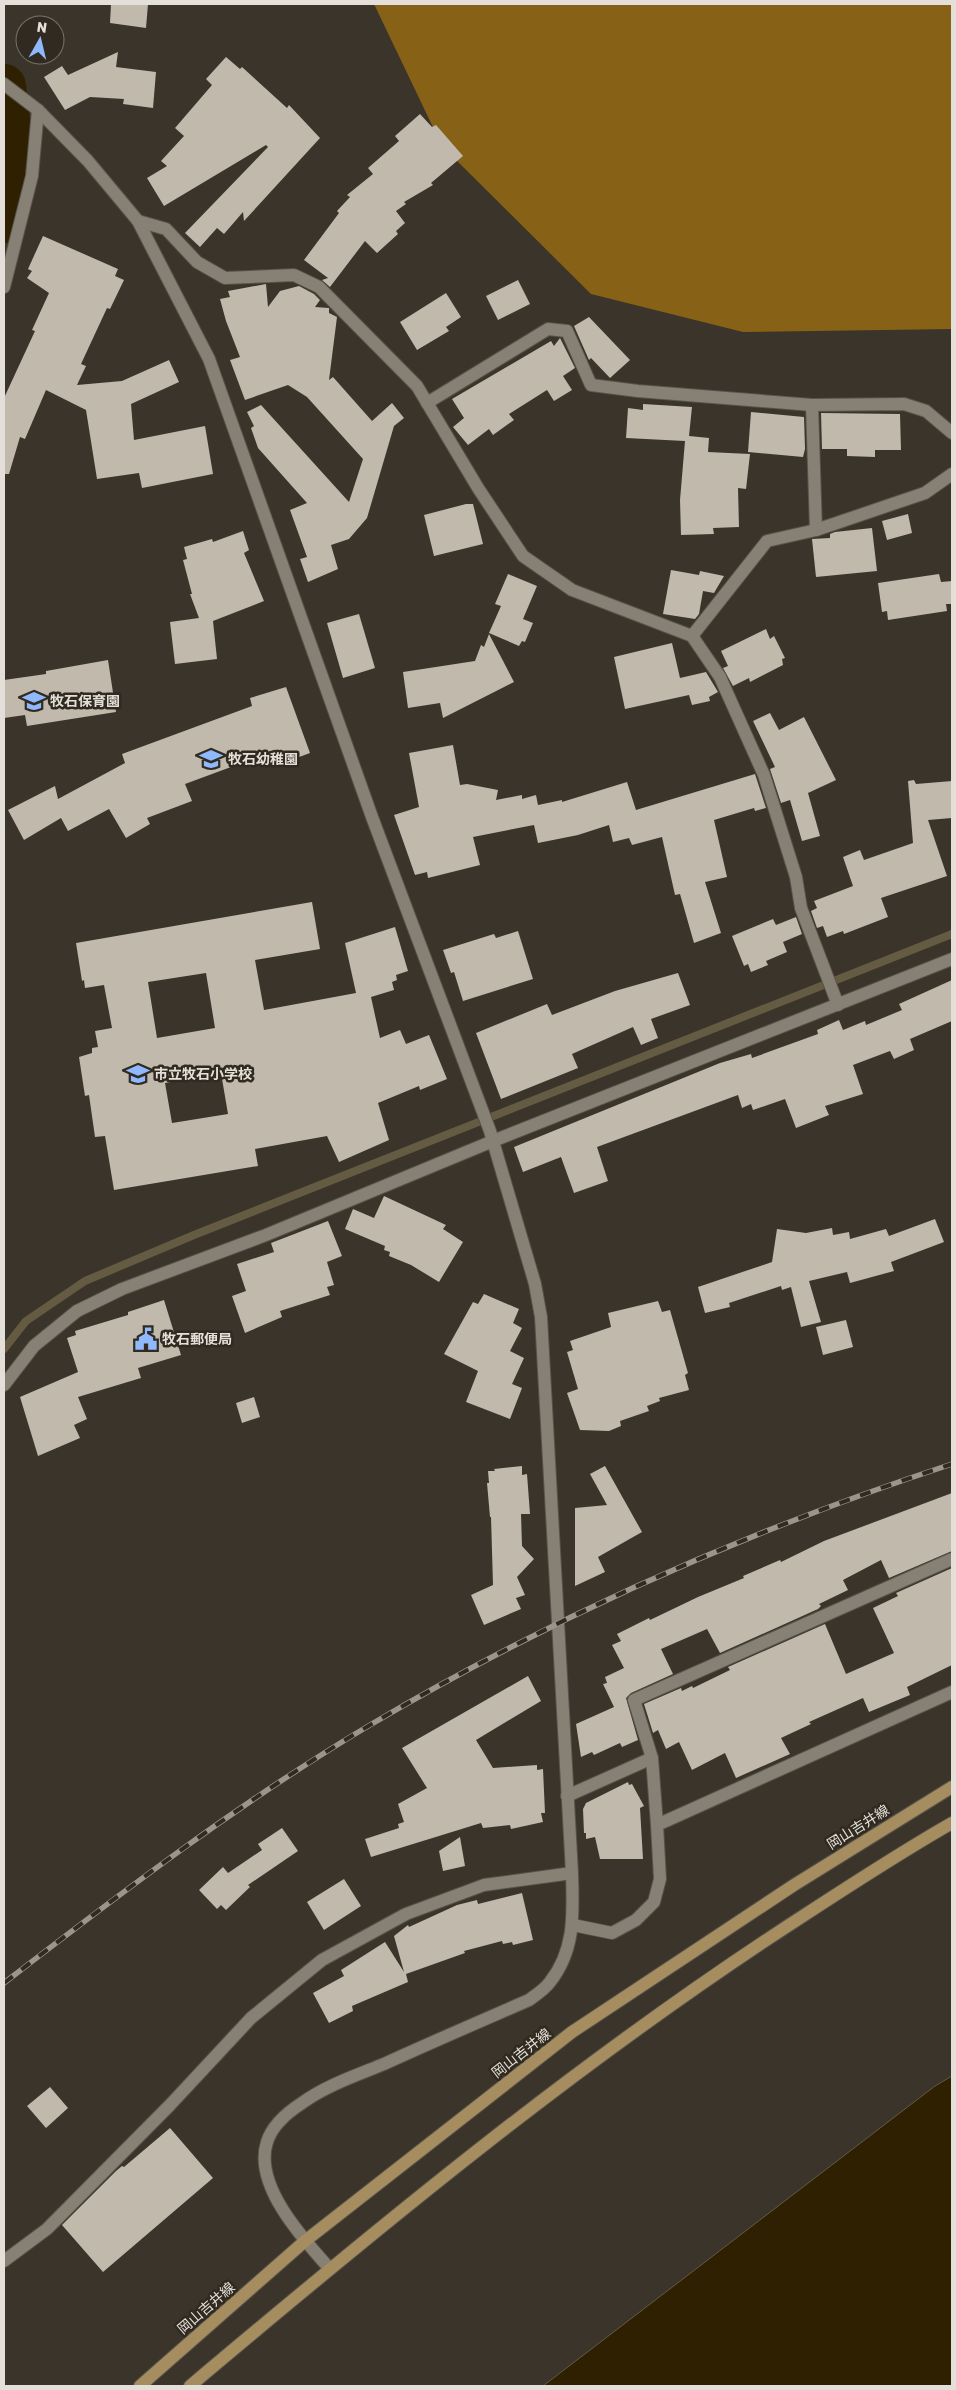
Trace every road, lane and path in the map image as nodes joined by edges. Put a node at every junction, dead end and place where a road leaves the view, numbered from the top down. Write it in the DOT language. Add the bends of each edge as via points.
graph roads {
  1 [pos="4,84"];
  2 [pos="38,110"];
  3 [pos="138,221"];
  4 [pos="4,287"];
  5 [pos="427,403"];
  6 [pos="812,404"];
  7 [pos="952,433"];
  8 [pos="952,474"];
  9 [pos="816,530"];
  10 [pos="692,636"];
  11 [pos="952,958"];
  12 [pos="838,1004"];
  13 [pos="493,1141"];
  14 [pos="4,1385"];
  15 [pos="952,1559"];
  16 [pos="952,1692"];
  17 [pos="652,1758"];
  18 [pos="952,1787"];
  19 [pos="568,1796"];
  20 [pos="952,1823"];
  21 [pos="657,1825"];
  22 [pos="572,1873"];
  23 [pos="573,1925"];
  24 [pos="305,2241"];
  25 [pos="4,2262"];
  26 [pos="330,2268"];
  27 [pos="140,2386"];
  28 [pos="190,2386"];
  1 -- 2 [label="street"];
  2 -- 3 [label="street" via="88,160"];
  2 -- 4 [label="street" via="32,176"];
  3 -- 5 [label="street" via="166,229 197,262 225,278 294,275 319,287 417,386"];
  3 -- 13 [label="street" via="209,359 372,817"];
  5 -- 6 [label="street" via="548,329 567,332 591,385"];
  5 -- 10 [label="street" via="524,556 572,590"];
  6 -- 7 [label="street" via="904,404 926,411"];
  6 -- 9 [label="street"];
  8 -- 9 [label="street" via="925,493"];
  9 -- 10 [label="street" via="767,541"];
  10 -- 12 [label="street" via="720,677 764,775 796,877 800,908"];
  11 -- 12 [label="street"];
  12 -- 13 [label="street"];
  13 -- 14 [label="street" via="266,1235 107,1296 77,1311 34,1346"];
  13 -- 19 [label="street" via="535,1284 541,1317"];
  15 -- 17 [label="street" via="634,1700"];
  16 -- 21 [label="street"];
  17 -- 19 [label="street"];
  17 -- 21 [label="street"];
  18 -- 24 [label="main road, 岡山吉井線" via="802,1880 572,2032"];
  19 -- 22 [label="street"];
  20 -- 26 [label="main road" via="754,1948 600,2056"];
  21 -- 23 [label="street" via="660,1879 654,1902 636,1920 612,1933"];
  22 -- 23 [label="street"];
  22 -- 25 [label="street" via="484,1885 406,1914 322,1960 251,2018 47,2229"];
  23 -- 24 [label="street" via="564,1959 550,1983 530,2000 345,2080 302,2102 279,2122 267,2142 265,2165 270,2187"];
  24 -- 26 [label="street"];
  24 -- 27 [label="main road, 岡山吉井線"];
  26 -- 28 [label="main road"];
}
